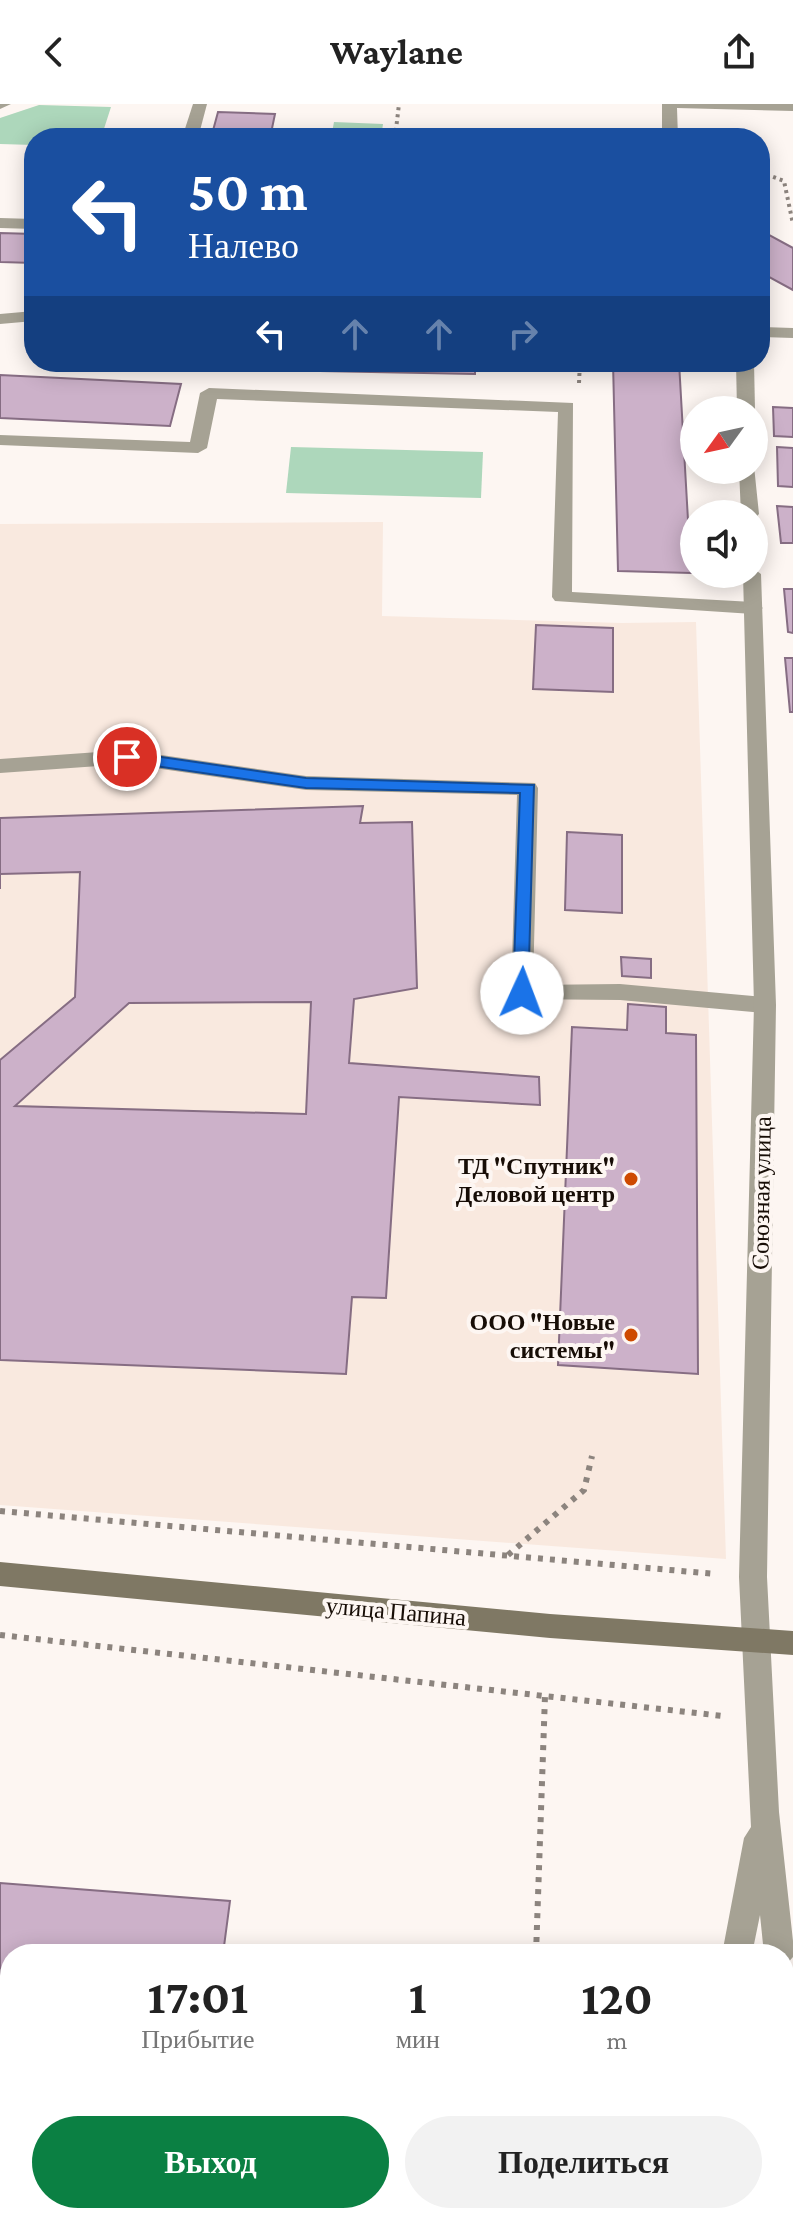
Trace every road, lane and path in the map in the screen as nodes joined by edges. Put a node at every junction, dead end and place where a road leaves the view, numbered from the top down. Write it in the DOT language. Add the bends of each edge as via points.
graph roads {
  1 [pos="200,104"];
  2 [pos="399,104"];
  3 [pos="669,104"];
  4 [pos="677,104"];
  5 [pos="793,107"];
  6 [pos="193,128"];
  7 [pos="396,128"];
  8 [pos="670,128"];
  9 [pos="770,176"];
  10 [pos="0,223"];
  11 [pos="24,224"];
  12 [pos="793,224"];
  13 [pos="24,317"];
  14 [pos="0,319"];
  15 [pos="770,332"];
  16 [pos="793,333"];
  17 [pos="745,372"];
  18 [pos="746,396"];
  19 [pos="0,440"];
  20 [pos="752,588"];
  21 [pos="753,608"];
  22 [pos="0,766"];
  23 [pos="765,1005"];
  24 [pos="592,1456"];
  25 [pos="0,1511"];
  26 [pos="507,1555"];
  27 [pos="0,1574"];
  28 [pos="753,1577"];
  29 [pos="0,1635"];
  30 [pos="755,1640"];
  31 [pos="793,1643"];
  32 [pos="545,1696"];
  33 [pos="757,1720"];
  34 [pos="764,1812"];
  35 [pos="536,1944"];
  36 [pos="739,1944"];
  37 [pos="778,1944"];
  1 -- 6 [label="street"];
  2 -- 7 [label="path"];
  3 -- 8 [label="street"];
  4 -- 5 [label="street"];
  9 -- 12 [label="path" via="784,181"];
  10 -- 11 [label="street"];
  13 -- 14 [label="street"];
  15 -- 16 [label="street"];
  17 -- 18 [label="street"];
  19 -- 21 [label="street" via="198,448 209,393 567,407 562,597"];
  20 -- 21 [label="street, Союзная улица"];
  21 -- 23 [label="street, Союзная улица"];
  22 -- 23 [label="street" via="127,757 306,783 528,788 522,993 620,992"];
  23 -- 28 [label="street, Союзная улица"];
  24 -- 26 [label="path" via="584,1490"];
  25 -- 26 [label="path"];
  26 -- 28 [label="path"];
  27 -- 30 [label="street, улица Папина"];
  28 -- 30 [label="street, Союзная улица"];
  29 -- 32 [label="path"];
  30 -- 31 [label="street, улица Папина"];
  30 -- 33 [label="street, Союзная улица"];
  32 -- 33 [label="path"];
  32 -- 35 [label="path"];
  33 -- 34 [label="street, Союзная улица"];
  34 -- 36 [label="street, Союзная улица"];
  34 -- 37 [label="street, Союзная улица"];
}
